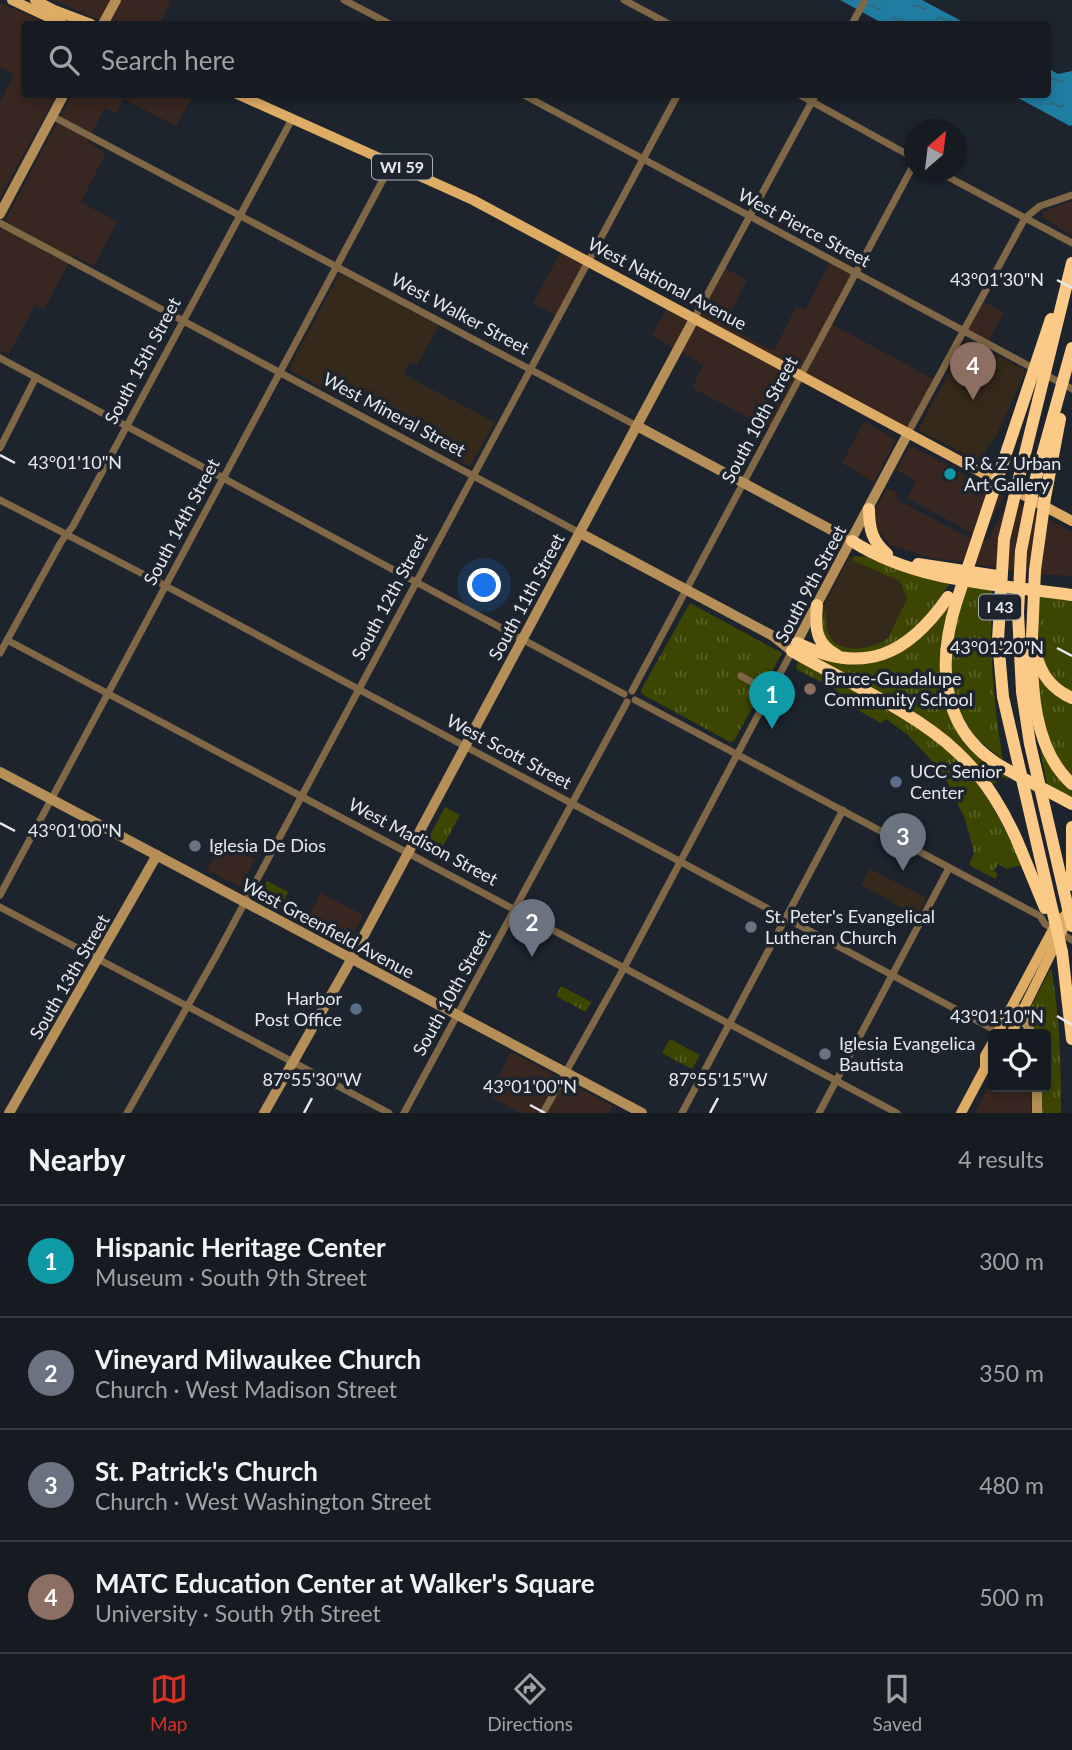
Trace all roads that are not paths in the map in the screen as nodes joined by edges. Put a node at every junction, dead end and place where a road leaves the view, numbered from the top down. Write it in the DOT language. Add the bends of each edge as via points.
graph roads {
  1 [pos="12,0"];
  2 [pos="36,0"];
  3 [pos="116,0"];
  4 [pos="344,0"];
  5 [pos="624,0"];
  6 [pos="865,0"];
  7 [pos="52,14"];
  8 [pos="60,21"];
  9 [pos="79,21"];
  10 [pos="105,21"];
  11 [pos="384,21"];
  12 [pos="663,21"];
  13 [pos="854,21"];
  14 [pos="62,98"];
  15 [pos="246,98"];
  16 [pos="529,98"];
  17 [pos="676,98"];
  18 [pos="814,98"];
  19 [pos="52,116"];
  20 [pos="292,119"];
  21 [pos="904,154"];
  22 [pos="643,159"];
  23 [pos="392,163"];
  24 [pos="904,182"];
  25 [pos="958,182"];
  26 [pos="1072,195"];
  27 [pos="0,214"];
  28 [pos="240,215"];
  29 [pos="750,217"];
  30 [pos="1025,218"];
  31 [pos="0,223"];
  32 [pos="1072,243"];
  33 [pos="1072,256"];
  34 [pos="588,262"];
  35 [pos="1072,263"];
  36 [pos="337,266"];
  37 [pos="856,274"];
  38 [pos="694,319"];
  39 [pos="183,320"];
  40 [pos="963,331"];
  41 [pos="1072,348"];
  42 [pos="1072,355"];
  43 [pos="0,358"];
  44 [pos="530,369"];
  45 [pos="280,374"];
  46 [pos="801,376"];
  47 [pos="37,377"];
  48 [pos="1072,389"];
  49 [pos="126,426"];
  50 [pos="637,426"];
  51 [pos="908,433"];
  52 [pos="0,448"];
  53 [pos="474,475"];
  54 [pos="223,479"];
  55 [pos="744,483"];
  56 [pos="0,500"];
  57 [pos="869,509"];
  58 [pos="1072,521"];
  59 [pos="580,533"];
  60 [pos="66,535"];
  61 [pos="852,541"];
  62 [pos="887,554"];
  63 [pos="415,583"];
  64 [pos="166,586"];
  65 [pos="1072,587"];
  66 [pos="687,590"];
  67 [pos="1072,595"];
  68 [pos="953,598"];
  69 [pos="817,605"];
  70 [pos="1032,637"];
  71 [pos="523,639"];
  72 [pos="7,640"];
  73 [pos="794,647"];
  74 [pos="0,653"];
  75 [pos="844,658"];
  76 [pos="741,676"];
  77 [pos="359,690"];
  78 [pos="770,692"];
  79 [pos="109,694"];
  80 [pos="629,697"];
  81 [pos="1072,698"];
  82 [pos="465,747"];
  83 [pos="737,754"];
  84 [pos="0,772"];
  85 [pos="1072,784"];
  86 [pos="302,795"];
  87 [pos="52,800"];
  88 [pos="572,804"];
  89 [pos="1072,804"];
  90 [pos="843,810"];
  91 [pos="1072,827"];
  92 [pos="408,853"];
  93 [pos="157,855"];
  94 [pos="680,862"];
  95 [pos="949,867"];
  96 [pos="1072,885"];
  97 [pos="0,895"];
  98 [pos="245,902"];
  99 [pos="1072,902"];
  100 [pos="0,907"];
  101 [pos="516,909"];
  102 [pos="787,918"];
  103 [pos="1064,925"];
  104 [pos="1072,940"];
  105 [pos="1062,952"];
  106 [pos="99,959"];
  107 [pos="351,959"];
  108 [pos="624,968"];
  109 [pos="893,974"];
  110 [pos="1023,986"];
  111 [pos="187,1006"];
  112 [pos="1022,1012"];
  113 [pos="458,1016"];
  114 [pos="729,1024"];
  115 [pos="1002,1029"];
  116 [pos="1014,1029"];
  117 [pos="1029,1029"];
  118 [pos="988,1030"];
  119 [pos="1072,1039"];
  120 [pos="293,1062"];
  121 [pos="988,1067"];
  122 [pos="566,1073"];
  123 [pos="836,1081"];
  124 [pos="1037,1092"];
  125 [pos="9,1113"];
  126 [pos="127,1113"];
  127 [pos="264,1113"];
  128 [pos="389,1113"];
  129 [pos="404,1113"];
  130 [pos="543,1113"];
  131 [pos="642,1113"];
  132 [pos="682,1113"];
  133 [pos="819,1113"];
  134 [pos="897,1113"];
  135 [pos="961,1113"];
  136 [pos="1037,1113"];
  1 -- 7 [label="main road"];
  2 -- 7 [label="main road"];
  3 -- 10 [label="street"];
  4 -- 11 [label="street"];
  5 -- 12 [label="street"];
  6 -- 13 [label="street"];
  7 -- 8 [label="main road"];
  7 -- 9 [label="main road"];
  14 -- 19 [label="street"];
  15 -- 20 [label="main road, West National Avenue / WI 59"];
  16 -- 22 [label="street, West Pierce Street"];
  17 -- 22 [label="street, South 12th Street"];
  18 -- 21 [label="street"];
  18 -- 29 [label="street, South 11th Street"];
  19 -- 27 [label="street"];
  19 -- 28 [label="street, West Walker Street"];
  20 -- 23 [label="main road, West National Avenue / WI 59"];
  20 -- 28 [label="street, South 15th Street"];
  22 -- 29 [label="street, West Pierce Street"];
  22 -- 34 [label="street, South 12th Street"];
  23 -- 34 [label="main road, West National Avenue / WI 59"];
  23 -- 36 [label="street, South 14th Street"];
  24 -- 37 [label="street, South 10th Street"];
  25 -- 30 [label="street"];
  26 -- 30 [label="street" via="1040,206"];
  28 -- 36 [label="street, West Walker Street"];
  28 -- 39 [label="street, South 15th Street"];
  29 -- 37 [label="street, West Pierce Street"];
  29 -- 38 [label="street, South 11th Street"];
  30 -- 32 [label="street"];
  30 -- 40 [label="street, South 9th Street"];
  31 -- 39 [label="street, West Mineral Street"];
  33 -- 68 [label="highway, bridge"];
  34 -- 38 [label="main road, West National Avenue / WI 59"];
  34 -- 44 [label="street, South 12th Street"];
  35 -- 105 [label="highway, I 43, bridge" via="1004,539 998,640 1003,697"];
  36 -- 44 [label="street, West Walker Street"];
  36 -- 45 [label="street, South 14th Street"];
  37 -- 40 [label="street, West Pierce Street"];
  37 -- 46 [label="street, South 10th Street"];
  38 -- 46 [label="main road, West National Avenue / WI 59"];
  38 -- 50 [label="street, South 11th Street"];
  39 -- 45 [label="street, West Mineral Street"];
  39 -- 49 [label="street, South 15th Street"];
  40 -- 48 [label="street, West Pierce Street"];
  40 -- 51 [label="street, South 9th Street"];
  41 -- 103 [label="highway, I 43, bridge" via="1034,485 1021,551 1018,613 1022,692"];
  42 -- 70 [label="highway, bridge" via="1045,498"];
  43 -- 47 [label="street"];
  44 -- 50 [label="street, West Walker Street"];
  44 -- 53 [label="street, South 12th Street"];
  45 -- 53 [label="street, West Mineral Street"];
  45 -- 54 [label="street, South 14th Street"];
  46 -- 51 [label="main road, West National Avenue / WI 59"];
  46 -- 55 [label="street, South 10th Street"];
  47 -- 49 [label="street"];
  47 -- 52 [label="street"];
  49 -- 54 [label="street"];
  49 -- 60 [label="street, South 15th Street"];
  50 -- 55 [label="street, West Walker Street"];
  50 -- 59 [label="street, South 11th Street"];
  51 -- 57 [label="street, South 9th Street"];
  51 -- 58 [label="main road, West National Avenue / WI 59"];
  53 -- 59 [label="street, West Mineral Street"];
  53 -- 63 [label="street, South 12th Street"];
  54 -- 63 [label="street"];
  54 -- 64 [label="street, South 14th Street"];
  55 -- 61 [label="street, West Walker Street"];
  55 -- 66 [label="street, South 10th Street"];
  56 -- 60 [label="street, West Scott Street"];
  57 -- 61 [label="street, South 9th Street"];
  57 -- 62 [label="highway" via="870,534"];
  59 -- 66 [label="street, West Mineral Street"];
  59 -- 71 [label="street, South 11th Street"];
  60 -- 64 [label="street, West Scott Street"];
  60 -- 72 [label="street, South 15th Street"];
  61 -- 62 [label="highway"];
  61 -- 67 [label="highway" via="884,560 922,573"];
  61 -- 69 [label="street, South 9th Street"];
  62 -- 65 [label="highway" via="932,566"];
  63 -- 71 [label="street"];
  63 -- 77 [label="street, South 12th Street"];
  64 -- 77 [label="street, West Scott Street"];
  64 -- 79 [label="street, South 14th Street"];
  66 -- 73 [label="street, West Mineral Street" via="773,636 788,638"];
  66 -- 80 [label="street, South 10th Street"];
  68 -- 75 [label="highway" via="909,641 887,653"];
  68 -- 89 [label="highway" via="944,661 953,711 971,740 995,762"];
  69 -- 73 [label="street, South 9th Street"];
  69 -- 75 [label="highway" via="817,634 828,651"];
  70 -- 81 [label="highway" via="1046,679"];
  70 -- 85 [label="highway" via="1031,664 1042,735"];
  71 -- 80 [label="street"];
  71 -- 82 [label="street, South 11th Street"];
  72 -- 74 [label="street, South 15th Street"];
  72 -- 79 [label="street, West Madison Street"];
  73 -- 75 [label="highway"];
  73 -- 78 [label="street, South 9th Street"];
  73 -- 105 [label="highway, bridge" via="924,725 958,752 1002,811"];
  76 -- 78 [label="street"];
  77 -- 82 [label="street, West Scott Street"];
  77 -- 86 [label="street, South 12th Street"];
  78 -- 83 [label="street, South 9th Street"];
  79 -- 86 [label="street, West Madison Street"];
  79 -- 87 [label="street, South 14th Street"];
  80 -- 83 [label="street"];
  80 -- 88 [label="street, South 10th Street"];
  82 -- 88 [label="street, West Scott Street"];
  82 -- 92 [label="street, South 11th Street"];
  83 -- 90 [label="street"];
  83 -- 94 [label="street, South 9th Street"];
  84 -- 87 [label="street, West Greenfield Avenue"];
  86 -- 92 [label="street, West Madison Street"];
  86 -- 98 [label="street, South 12th Street"];
  87 -- 93 [label="street, West Greenfield Avenue"];
  87 -- 97 [label="street, South 14th Street"];
  88 -- 94 [label="street, West Scott Street"];
  88 -- 101 [label="street, South 10th Street"];
  90 -- 95 [label="street"];
  90 -- 102 [label="street"];
  91 -- 96 [label="highway"];
  92 -- 101 [label="street, West Madison Street"];
  92 -- 107 [label="street, South 11th Street"];
  93 -- 98 [label="street, West Greenfield Avenue"];
  93 -- 106 [label="street, South 13th Street"];
  94 -- 102 [label="street, West Scott Street"];
  94 -- 108 [label="street, South 9th Street"];
  95 -- 103 [label="street"];
  95 -- 109 [label="street"];
  98 -- 107 [label="street, West Greenfield Avenue"];
  98 -- 111 [label="street, South 12th Street"];
  99 -- 103 [label="main road"];
  100 -- 106 [label="street"];
  101 -- 108 [label="street, West Madison Street"];
  101 -- 113 [label="street, South 10th Street"];
  102 -- 109 [label="street, West Scott Street"];
  102 -- 114 [label="street"];
  103 -- 104 [label="street"];
  103 -- 110 [label="main road"];
  103 -- 112 [label="main road"];
  105 -- 119 [label="highway, I 43"];
  106 -- 111 [label="street"];
  106 -- 125 [label="street, South 13th Street"];
  107 -- 113 [label="street, West Greenfield Avenue"];
  107 -- 120 [label="street, South 11th Street"];
  108 -- 114 [label="street, West Madison Street"];
  108 -- 122 [label="street, South 9th Street"];
  109 -- 118 [label="street, West Scott Street"];
  109 -- 123 [label="street"];
  110 -- 112 [label="street"];
  110 -- 115 [label="main road"];
  111 -- 120 [label="street"];
  111 -- 126 [label="street, South 12th Street"];
  112 -- 116 [label="main road"];
  112 -- 117 [label="street"];
  113 -- 122 [label="street, West Greenfield Avenue"];
  113 -- 129 [label="street, South 10th Street"];
  114 -- 123 [label="street, West Madison Street"];
  114 -- 132 [label="street"];
  120 -- 127 [label="street, South 11th Street"];
  120 -- 128 [label="street"];
  121 -- 135 [label="main road"];
  122 -- 130 [label="street, South 9th Street"];
  122 -- 131 [label="street, West Greenfield Avenue"];
  123 -- 133 [label="street"];
  123 -- 134 [label="street, West Madison Street"];
  124 -- 136 [label="street"];
}
